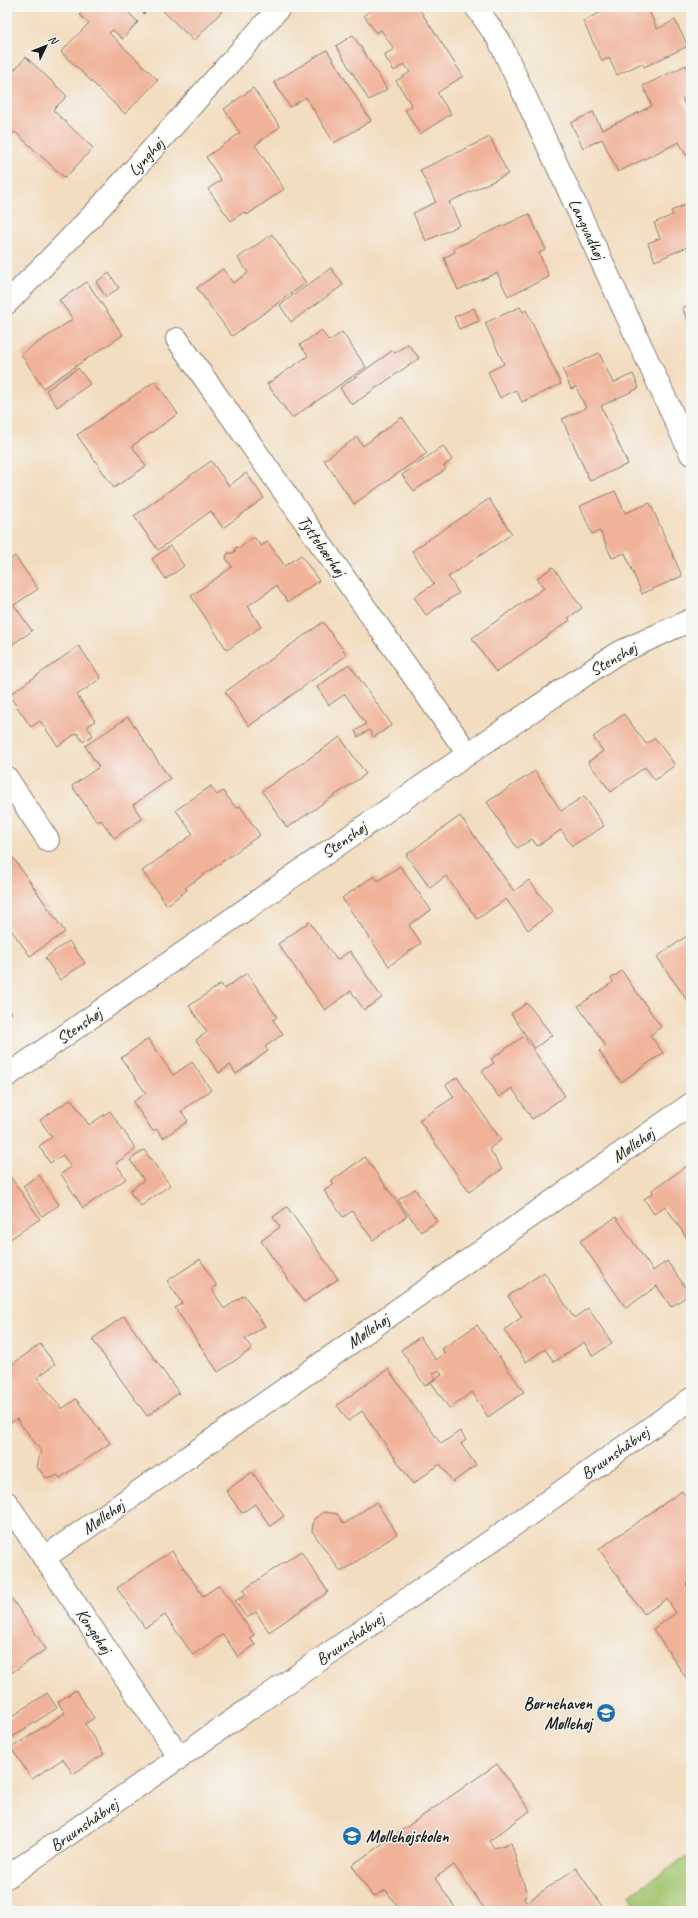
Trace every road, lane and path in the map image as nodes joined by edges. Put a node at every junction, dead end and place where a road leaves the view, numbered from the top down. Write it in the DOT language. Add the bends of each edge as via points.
graph roads {
  1 [pos="280,7"];
  2 [pos="476,7"];
  3 [pos="7,303"];
  4 [pos="177,339"];
  5 [pos="691,454"];
  6 [pos="691,620"];
  7 [pos="468,754"];
  8 [pos="7,778"];
  9 [pos="48,840"];
  10 [pos="7,1076"];
  11 [pos="691,1104"];
  12 [pos="691,1399"];
  13 [pos="7,1504"];
  14 [pos="44,1558"];
  15 [pos="180,1758"];
  16 [pos="7,1877"];
  1 -- 3 [label="street, Lynghøj" via="93,215"];
  2 -- 5 [label="street, Langvadhøj" via="499,40"];
  4 -- 7 [label="street, Tyttebærhøj"];
  6 -- 7 [label="street, Stenshøj" via="616,654"];
  7 -- 10 [label="street, Stenshøj"];
  8 -- 9 [label="street"];
  11 -- 14 [label="street, Møllehøj"];
  12 -- 15 [label="street, Bruunshåbvej"];
  13 -- 14 [label="street, Kongehøj"];
  14 -- 15 [label="street, Kongehøj"];
  15 -- 16 [label="street, Bruunshåbvej"];
}
